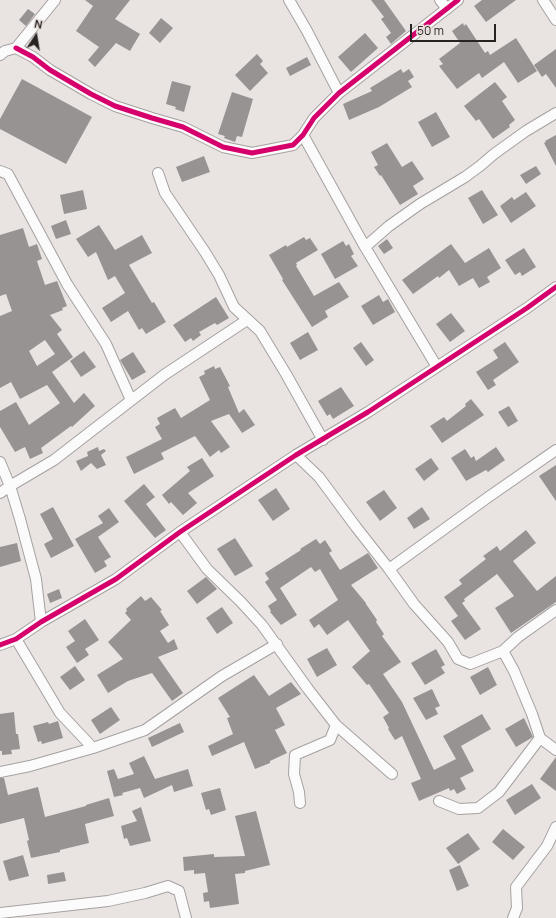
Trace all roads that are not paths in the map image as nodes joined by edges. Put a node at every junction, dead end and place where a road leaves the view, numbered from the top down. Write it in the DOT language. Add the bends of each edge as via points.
graph roads {
  1 [pos="55,0"];
  2 [pos="290,0"];
  3 [pos="440,0"];
  4 [pos="458,0"];
  5 [pos="543,0"];
  6 [pos="447,9"];
  7 [pos="556,20"];
  8 [pos="16,48"];
  9 [pos="2,50"];
  10 [pos="339,93"];
  11 [pos="556,114"];
  12 [pos="303,135"];
  13 [pos="0,171"];
  14 [pos="158,173"];
  15 [pos="366,247"];
  16 [pos="556,287"];
  17 [pos="247,320"];
  18 [pos="437,367"];
  19 [pos="131,400"];
  20 [pos="323,440"];
  21 [pos="556,450"];
  22 [pos="296,455"];
  23 [pos="0,462"];
  24 [pos="10,486"];
  25 [pos="0,493"];
  26 [pos="180,532"];
  27 [pos="389,569"];
  28 [pos="556,610"];
  29 [pos="41,622"];
  30 [pos="16,640"];
  31 [pos="277,644"];
  32 [pos="0,645"];
  33 [pos="503,651"];
  34 [pos="336,725"];
  35 [pos="540,738"];
  36 [pos="93,748"];
  37 [pos="556,750"];
  38 [pos="0,772"];
  39 [pos="392,774"];
  40 [pos="439,801"];
  41 [pos="300,803"];
  42 [pos="556,827"];
  43 [pos="0,913"];
  44 [pos="186,918"];
  45 [pos="513,918"];
  1 -- 8 [label="street"];
  2 -- 10 [label="street"];
  3 -- 6 [label="street"];
  4 -- 6 [label="street"];
  5 -- 7 [label="street"];
  6 -- 10 [label="street"];
  8 -- 9 [label="street"];
  8 -- 12 [label="street" via="114,106 183,127 223,147 252,153 293,144"];
  10 -- 12 [label="street" via="314,118"];
  11 -- 15 [label="street" via="526,131 465,177 420,204 389,226"];
  12 -- 15 [label="street"];
  13 -- 19 [label="street" via="8,174 67,284 106,344"];
  14 -- 17 [label="street" via="166,193 219,275 234,307"];
  15 -- 18 [label="street"];
  16 -- 18 [label="street"];
  17 -- 19 [label="street"];
  17 -- 20 [label="street" via="260,331"];
  18 -- 20 [label="street"];
  19 -- 24 [label="street" via="54,460"];
  20 -- 22 [label="street"];
  21 -- 27 [label="street"];
  22 -- 26 [label="street"];
  22 -- 27 [label="street" via="319,477"];
  23 -- 24 [label="street"];
  24 -- 25 [label="street"];
  24 -- 29 [label="street" via="36,579"];
  26 -- 29 [label="street" via="116,579"];
  26 -- 31 [label="street" via="207,569 241,602"];
  27 -- 33 [label="street" via="414,604 448,642 458,659 470,664"];
  28 -- 33 [label="street"];
  29 -- 30 [label="street"];
  30 -- 32 [label="street"];
  30 -- 36 [label="street" via="60,713"];
  31 -- 34 [label="street"];
  31 -- 36 [label="street" via="222,676 145,730"];
  33 -- 35 [label="street" via="514,671"];
  34 -- 39 [label="street"];
  34 -- 41 [label="street" via="330,740 295,755 294,774"];
  35 -- 37 [label="street"];
  35 -- 40 [label="street" via="499,792 478,808 459,809"];
  36 -- 38 [label="street"];
  42 -- 45 [label="street" via="547,846 516,887 517,908"];
  43 -- 44 [label="street" via="108,901 168,886 179,891"];
}
